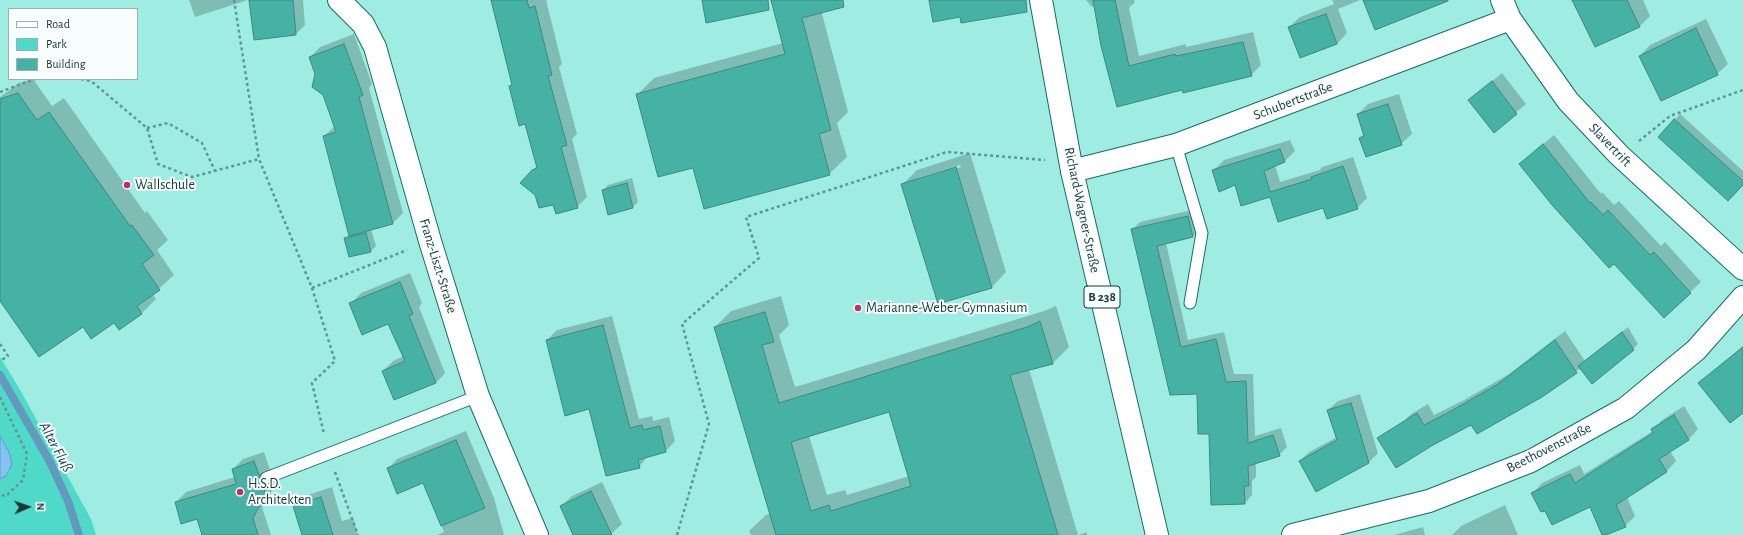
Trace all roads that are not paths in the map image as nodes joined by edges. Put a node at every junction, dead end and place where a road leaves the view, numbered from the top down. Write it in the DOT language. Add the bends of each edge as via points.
graph roads {
  1 [pos="340,0"];
  2 [pos="1041,0"];
  3 [pos="1506,9"];
  4 [pos="1176,145"];
  5 [pos="1072,171"];
  6 [pos="1743,269"];
  7 [pos="1743,297"];
  8 [pos="1190,303"];
  9 [pos="478,396"];
  10 [pos="266,478"];
  11 [pos="537,535"];
  12 [pos="1157,535"];
  13 [pos="1293,535"];
  1 -- 9 [label="street, Franz-Liszt-Straße" via="363,24 375,47 430,241"];
  2 -- 5 [label="street, Richard-Wagner-Straße / B 238"];
  3 -- 4 [label="street, Schubertstraße"];
  3 -- 6 [label="street, Slavertrift" via="1568,101 1619,155"];
  4 -- 5 [label="street, Schubertstraße"];
  4 -- 8 [label="lane" via="1202,233"];
  5 -- 12 [label="street, Richard-Wagner-Straße / B 238"];
  7 -- 13 [label="street, Beethovenstraße" via="1696,350 1626,408 1531,461 1429,501"];
  9 -- 10 [label="lane"];
  9 -- 11 [label="street, Franz-Liszt-Straße"];
}
